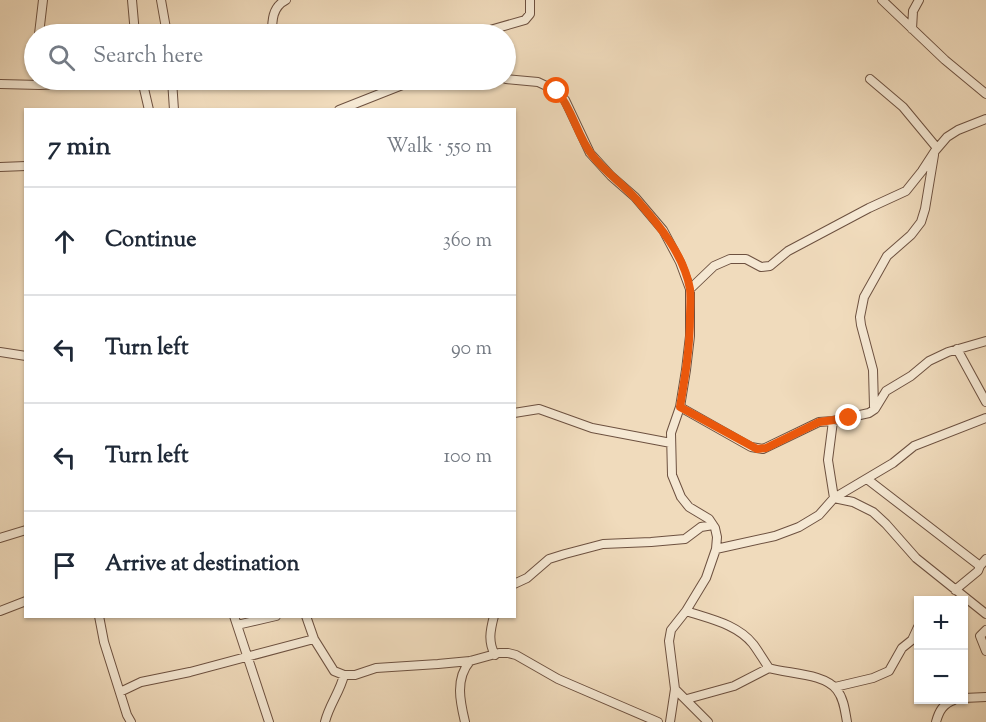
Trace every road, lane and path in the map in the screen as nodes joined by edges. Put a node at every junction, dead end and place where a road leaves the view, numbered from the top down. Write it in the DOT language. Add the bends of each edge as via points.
graph roads {
  1 [pos="43,0"];
  2 [pos="132,0"];
  3 [pos="160,0"];
  4 [pos="286,0"];
  5 [pos="530,0"];
  6 [pos="882,0"];
  7 [pos="919,0"];
  8 [pos="40,24"];
  9 [pos="134,24"];
  10 [pos="165,24"];
  11 [pos="273,24"];
  12 [pos="511,24"];
  13 [pos="912,29"];
  14 [pos="870,79"];
  15 [pos="516,80"];
  16 [pos="24,83"];
  17 [pos="0,84"];
  18 [pos="144,90"];
  19 [pos="173,90"];
  20 [pos="390,90"];
  21 [pos="986,94"];
  22 [pos="149,108"];
  23 [pos="174,108"];
  24 [pos="344,108"];
  25 [pos="986,119"];
  26 [pos="936,149"];
  27 [pos="24,166"];
  28 [pos="0,167"];
  29 [pos="690,289"];
  30 [pos="986,341"];
  31 [pos="957,349"];
  32 [pos="0,351"];
  33 [pos="24,356"];
  34 [pos="986,402"];
  35 [pos="680,407"];
  36 [pos="874,409"];
  37 [pos="516,413"];
  38 [pos="986,418"];
  39 [pos="833,421"];
  40 [pos="671,443"];
  41 [pos="867,479"];
  42 [pos="834,498"];
  43 [pos="713,525"];
  44 [pos="24,531"];
  45 [pos="0,538"];
  46 [pos="716,549"];
  47 [pos="986,559"];
  48 [pos="982,569"];
  49 [pos="516,583"];
  50 [pos="956,590"];
  51 [pos="957,596"];
  52 [pos="24,603"];
  53 [pos="0,611"];
  54 [pos="686,611"];
  55 [pos="986,614"];
  56 [pos="99,618"];
  57 [pos="260,618"];
  58 [pos="307,618"];
  59 [pos="493,618"];
  60 [pos="235,621"];
  61 [pos="986,630"];
  62 [pos="914,636"];
  63 [pos="314,639"];
  64 [pos="986,651"];
  65 [pos="495,655"];
  66 [pos="246,657"];
  67 [pos="470,661"];
  68 [pos="769,668"];
  69 [pos="344,675"];
  70 [pos="835,687"];
  71 [pos="675,689"];
  72 [pos="120,692"];
  73 [pos="986,697"];
  74 [pos="968,698"];
  75 [pos="687,699"];
  76 [pos="946,704"];
  77 [pos="462,721"];
  78 [pos="131,722"];
  79 [pos="269,722"];
  80 [pos="325,722"];
  81 [pos="658,722"];
  82 [pos="670,722"];
  83 [pos="708,722"];
  84 [pos="847,722"];
  85 [pos="936,722"];
  1 -- 8 [label="street"];
  2 -- 9 [label="street"];
  3 -- 10 [label="street"];
  4 -- 11 [label="street" via="277,6"];
  5 -- 12 [label="street" via="530,14"];
  6 -- 13 [label="street"];
  7 -- 13 [label="street"];
  13 -- 21 [label="street"];
  14 -- 26 [label="street" via="903,107"];
  15 -- 29 [label="street" via="538,82 557,91 565,100 590,153 663,230"];
  16 -- 17 [label="street"];
  18 -- 22 [label="street"];
  19 -- 23 [label="street"];
  20 -- 24 [label="street"];
  25 -- 26 [label="street" via="958,130"];
  26 -- 29 [label="street" via="906,191 788,251 774,264 765,268 746,259 729,259 714,266"];
  26 -- 36 [label="street" via="921,222 888,256 864,297 860,317 873,370"];
  27 -- 28 [label="street"];
  29 -- 35 [label="street" via="690,336"];
  30 -- 31 [label="street"];
  31 -- 34 [label="street"];
  31 -- 36 [label="street" via="892,386"];
  32 -- 33 [label="street"];
  35 -- 39 [label="street" via="757,449 819,422"];
  35 -- 40 [label="street"];
  36 -- 39 [label="street"];
  37 -- 40 [label="street" via="539,409 592,428"];
  38 -- 41 [label="street" via="914,446"];
  39 -- 42 [label="street" via="828,460"];
  40 -- 43 [label="street" via="672,475 681,497"];
  41 -- 42 [label="street"];
  41 -- 48 [label="street"];
  42 -- 46 [label="street" via="819,515 799,527"];
  42 -- 50 [label="street" via="873,512 916,558"];
  43 -- 46 [label="street"];
  43 -- 49 [label="street" via="701,526 685,539 603,544 565,554 549,559"];
  44 -- 45 [label="street"];
  46 -- 54 [label="street" via="706,578"];
  47 -- 48 [label="street"];
  48 -- 50 [label="street"];
  50 -- 51 [label="street"];
  50 -- 55 [label="street"];
  52 -- 53 [label="street"];
  54 -- 68 [label="street" via="740,631"];
  54 -- 71 [label="street" via="671,630 669,641"];
  56 -- 72 [label="street"];
  57 -- 60 [label="street"];
  58 -- 63 [label="street"];
  59 -- 65 [label="street" via="490,642"];
  60 -- 66 [label="street"];
  61 -- 64 [label="street" via="980,636"];
  62 -- 70 [label="street" via="889,671"];
  63 -- 66 [label="street"];
  63 -- 69 [label="street" via="334,670"];
  65 -- 67 [label="street"];
  65 -- 81 [label="street" via="516,655 558,679"];
  66 -- 72 [label="street" via="141,682"];
  66 -- 79 [label="street"];
  67 -- 69 [label="street" via="376,668"];
  67 -- 77 [label="street" via="460,680"];
  68 -- 70 [label="street" via="800,673"];
  68 -- 75 [label="street" via="734,686"];
  69 -- 80 [label="street"];
  70 -- 84 [label="street"];
  71 -- 75 [label="street"];
  71 -- 82 [label="street"];
  72 -- 78 [label="street"];
  73 -- 74 [label="street"];
  75 -- 83 [label="street"];
  76 -- 85 [label="street"];
}
